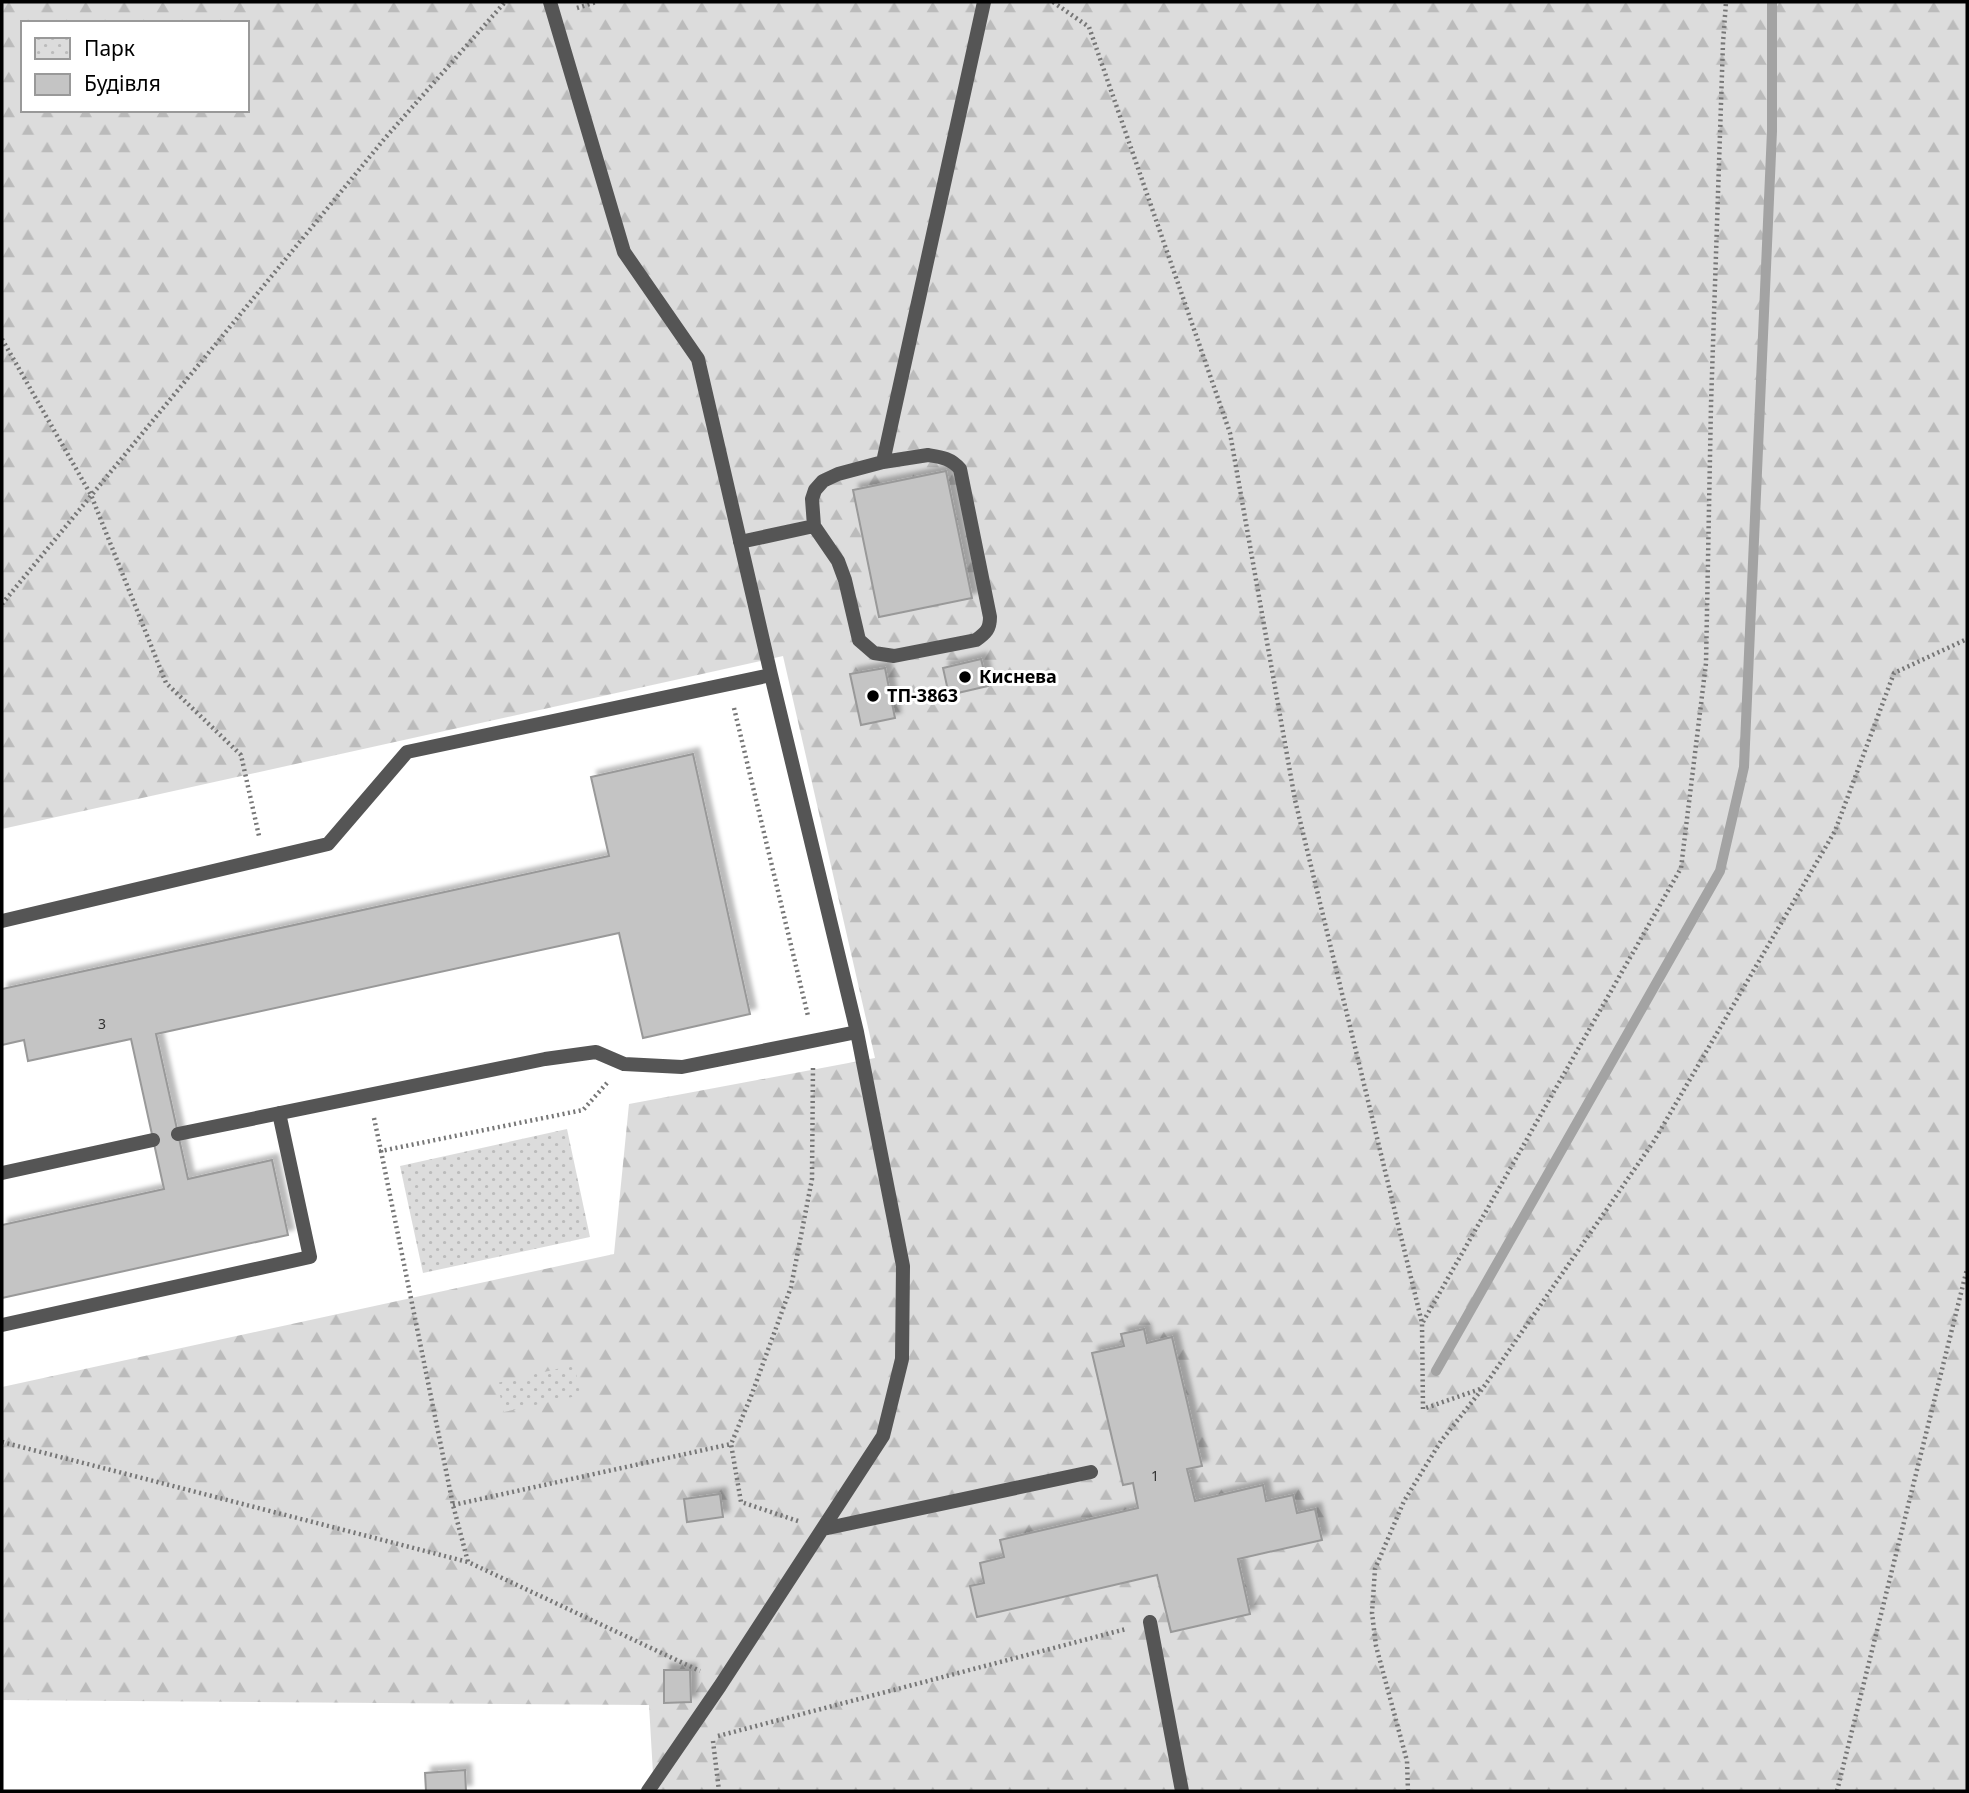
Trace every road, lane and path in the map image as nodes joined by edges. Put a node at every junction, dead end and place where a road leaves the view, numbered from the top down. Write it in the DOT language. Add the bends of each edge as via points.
graph roads {
  1 [pos="505,2"];
  2 [pos="550,2"];
  3 [pos="984,2"];
  4 [pos="1053,2"];
  5 [pos="1726,2"];
  6 [pos="2,339"];
  7 [pos="883,462"];
  8 [pos="91,495"];
  9 [pos="814,526"];
  10 [pos="740,542"];
  11 [pos="2,604"];
  12 [pos="1967,639"];
  13 [pos="771,675"];
  14 [pos="728,684"];
  15 [pos="264,859"];
  16 [pos="2,921"];
  17 [pos="857,1032"];
  18 [pos="814,1041"];
  19 [pos="624,1064"];
  20 [pos="368,1095"];
  21 [pos="279,1113"];
  22 [pos="178,1134"];
  23 [pos="153,1140"];
  24 [pos="381,1152"];
  25 [pos="2,1173"];
  26 [pos="1967,1269"];
  27 [pos="1422,1323"];
  28 [pos="2,1325"];
  29 [pos="1483,1388"];
  30 [pos="2,1442"];
  31 [pos="731,1444"];
  32 [pos="1091,1472"];
  33 [pos="453,1505"];
  34 [pos="823,1529"];
  35 [pos="468,1562"];
  36 [pos="1150,1622"];
  37 [pos="723,1682"];
  38 [pos="649,1789"];
  39 [pos="719,1791"];
  40 [pos="1182,1791"];
  41 [pos="1408,1791"];
  42 [pos="1837,1791"];
  1 -- 8 [label="path" via="386,137"];
  2 -- 10 [label="lane" via="624,252 698,359"];
  3 -- 7 [label="lane"];
  4 -- 27 [label="path" via="1089,27 1230,433 1295,800"];
  5 -- 27 [label="path" via="1706,663 1681,868"];
  6 -- 8 [label="path"];
  7 -- 9 [label="lane" via="823,481 812,499"];
  7 -- 9 [label="lane" via="928,455 945,457 960,469 990,617 986,634 976,640 894,656 874,653 859,640 838,561"];
  8 -- 11 [label="path"];
  8 -- 15 [label="path" via="166,683 241,755"];
  9 -- 10 [label="lane"];
  10 -- 13 [label="lane"];
  12 -- 29 [label="path" via="1894,673 1835,831 1654,1141"];
  13 -- 14 [label="lane"];
  13 -- 17 [label="lane"];
  14 -- 15 [label="lane" via="407,752 328,844"];
  14 -- 18 [label="path"];
  15 -- 16 [label="lane"];
  17 -- 18 [label="lane"];
  17 -- 34 [label="lane" via="903,1266 902,1359 883,1436"];
  18 -- 19 [label="lane" via="682,1067"];
  18 -- 31 [label="path" via="812,1179 791,1287"];
  19 -- 20 [label="lane" via="596,1052"];
  19 -- 24 [label="path" via="583,1110"];
  20 -- 21 [label="lane"];
  20 -- 24 [label="path"];
  21 -- 22 [label="lane"];
  21 -- 28 [label="lane" via="310,1257"];
  23 -- 25 [label="lane"];
  24 -- 33 [label="path"];
  26 -- 42 [label="path"];
  27 -- 29 [label="path" via="1423,1409"];
  29 -- 41 [label="path" via="1441,1441 1404,1501 1375,1569 1371,1613 1407,1761"];
  30 -- 35 [label="path"];
  31 -- 33 [label="path"];
  31 -- 34 [label="path" via="741,1502"];
  32 -- 34 [label="lane"];
  33 -- 35 [label="path"];
  34 -- 37 [label="lane"];
  35 -- 37 [label="path"];
  36 -- 39 [label="path" via="713,1738"];
  36 -- 40 [label="lane"];
  37 -- 38 [label="lane"];
}
